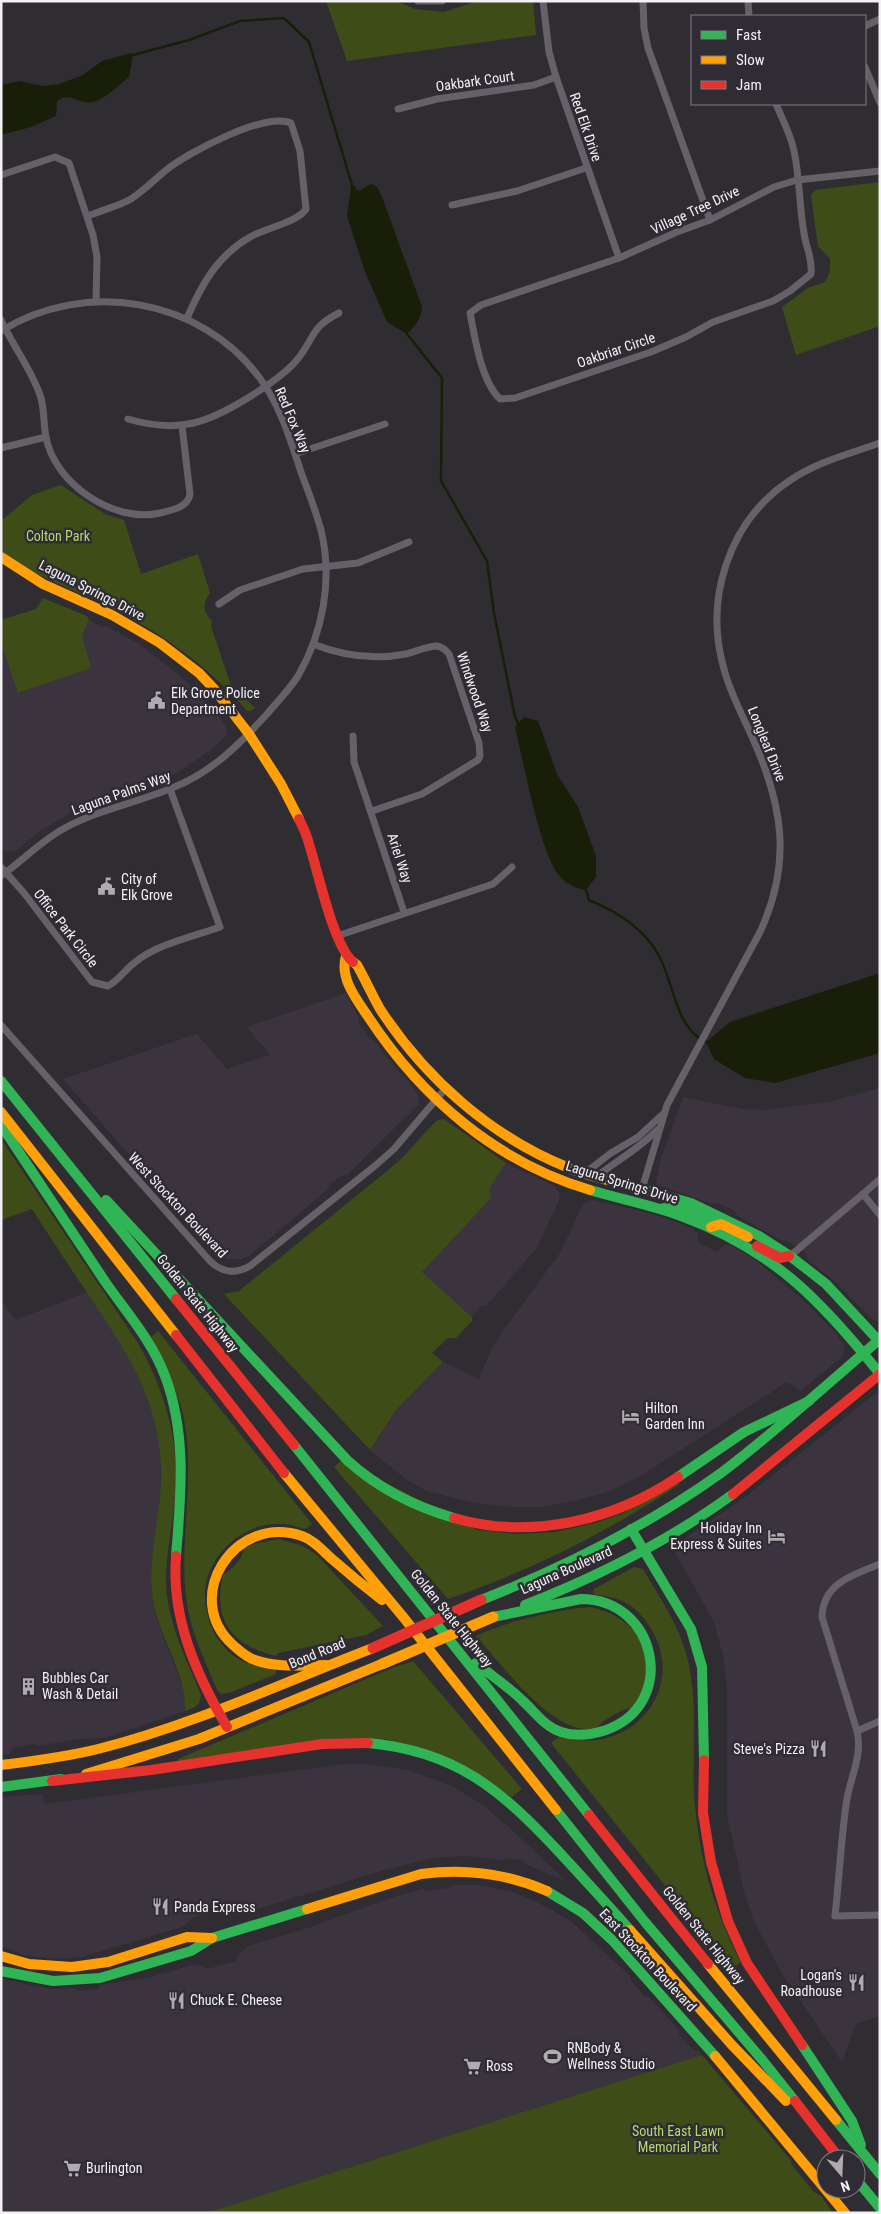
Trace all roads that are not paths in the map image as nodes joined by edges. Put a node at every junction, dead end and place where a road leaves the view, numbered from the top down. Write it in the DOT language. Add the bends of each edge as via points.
graph roads {
  1 [pos="418,1"];
  2 [pos="442,1"];
  3 [pos="543,1"];
  4 [pos="643,1"];
  5 [pos="748,1"];
  6 [pos="749,15"];
  7 [pos="880,19"];
  8 [pos="866,26"];
  9 [pos="866,69"];
  10 [pos="556,78"];
  11 [pos="880,103"];
  12 [pos="776,105"];
  13 [pos="398,109"];
  14 [pos="586,168"];
  15 [pos="880,171"];
  16 [pos="1,175"];
  17 [pos="798,180"];
  18 [pos="452,204"];
  19 [pos="88,216"];
  20 [pos="710,220"];
  21 [pos="619,258"];
  22 [pos="553,281"];
  23 [pos="96,301"];
  24 [pos="338,313"];
  25 [pos="187,318"];
  26 [pos="1,320"];
  27 [pos="3,330"];
  28 [pos="266,387"];
  29 [pos="128,419"];
  30 [pos="385,424"];
  31 [pos="182,426"];
  32 [pos="46,437"];
  33 [pos="880,443"];
  34 [pos="1,448"];
  35 [pos="295,454"];
  36 [pos="409,542"];
  37 [pos="1,557"];
  38 [pos="327,566"];
  39 [pos="220,604"];
  40 [pos="313,644"];
  41 [pos="249,734"];
  42 [pos="353,736"];
  43 [pos="170,789"];
  44 [pos="372,811"];
  45 [pos="512,867"];
  46 [pos="3,872"];
  47 [pos="404,912"];
  48 [pos="337,936"];
  49 [pos="346,956"];
  50 [pos="1,1025"];
  51 [pos="1,1081"];
  52 [pos="446,1088"];
  53 [pos="436,1101"];
  54 [pos="1,1112"];
  55 [pos="663,1114"];
  56 [pos="31,1118"];
  57 [pos="1,1125"];
  58 [pos="659,1127"];
  59 [pos="590,1175"];
  60 [pos="880,1179"];
  61 [pos="642,1188"];
  62 [pos="863,1194"];
  63 [pos="661,1209"];
  64 [pos="880,1215"];
  65 [pos="721,1216"];
  66 [pos="711,1227"];
  67 [pos="758,1236"];
  68 [pos="749,1247"];
  69 [pos="790,1256"];
  70 [pos="879,1341"];
  71 [pos="863,1353"];
  72 [pos="880,1374"];
  73 [pos="809,1400"];
  74 [pos="631,1529"];
  75 [pos="645,1549"];
  76 [pos="880,1564"];
  77 [pos="494,1617"];
  78 [pos="404,1618"];
  79 [pos="457,1646"];
  80 [pos="326,1665"];
  81 [pos="217,1711"];
  82 [pos="880,1721"];
  83 [pos="228,1727"];
  84 [pos="857,1730"];
  85 [pos="1,1765"];
  86 [pos="52,1781"];
  87 [pos="1,1787"];
  88 [pos="880,1915"];
  89 [pos="212,1938"];
  90 [pos="4,1960"];
  91 [pos="1,1971"];
  92 [pos="819,2132"];
  93 [pos="832,2149"];
  94 [pos="859,2149"];
  95 [pos="863,2149"];
  96 [pos="866,2157"];
  97 [pos="880,2174"];
  98 [pos="866,2191"];
  99 [pos="880,2208"];
  100 [pos="845,2213"];
  1 -- 2 [label="street"];
  3 -- 10 [label="street, Red Elk Drive" via="549,52"];
  4 -- 20 [label="street" via="648,48"];
  5 -- 6 [label="street"];
  7 -- 8 [label="street"];
  9 -- 11 [label="street"];
  10 -- 13 [label="street, Oakbark Court" via="534,85 437,99"];
  10 -- 14 [label="street, Red Elk Drive"];
  12 -- 17 [label="street" via="794,152"];
  14 -- 18 [label="street" via="517,191"];
  14 -- 21 [label="street, Red Elk Drive"];
  15 -- 17 [label="street, Village Tree Drive"];
  16 -- 19 [label="street" via="55,157 65,160 69,163"];
  17 -- 20 [label="street, Village Tree Drive" via="756,195"];
  17 -- 22 [label="street, Oakbriar Circle" via="805,242 812,261 811,274 790,291 773,301 704,326 651,352 515,398 500,399 492,391 481,360 470,313 481,305"];
  19 -- 23 [label="street" via="97,257"];
  19 -- 25 [label="street" via="129,200 170,167 211,142 266,122 281,120 291,123 300,151 306,209 299,217 251,236 222,259 201,286"];
  20 -- 21 [label="street, Village Tree Drive"];
  21 -- 22 [label="street, Village Tree Drive"];
  23 -- 25 [label="street, Red Fox Way" via="148,307"];
  23 -- 27 [label="street, Red Fox Way" via="64,306"];
  24 -- 28 [label="street" via="313,332 295,362"];
  25 -- 28 [label="street, Red Fox Way" via="235,350"];
  26 -- 27 [label="street"];
  27 -- 32 [label="street" via="40,394"];
  28 -- 31 [label="street" via="232,409"];
  28 -- 35 [label="street, Red Fox Way"];
  29 -- 31 [label="street"];
  30 -- 35 [label="street"];
  31 -- 32 [label="street" via="189,498 174,510 148,515 113,509 82,491 59,466"];
  32 -- 34 [label="street"];
  33 -- 55 [label="street, Longleaf Drive" via="808,470 788,481 751,518 723,572 717,603 722,662 767,772 779,817 778,879 768,915"];
  35 -- 38 [label="street, Red Fox Way" via="320,528"];
  36 -- 38 [label="street" via="358,563"];
  37 -- 41 [label="main road, Laguna Springs Drive" via="43,584 112,615 160,643 199,673"];
  38 -- 39 [label="street" via="303,569 240,590"];
  38 -- 40 [label="street, Red Fox Way" via="323,608"];
  40 -- 41 [label="street, Red Fox Way" via="293,683"];
  40 -- 44 [label="street, Windwood Way" via="367,657 392,656 437,646 450,654 479,742 480,756 422,794"];
  41 -- 43 [label="street, Laguna Palms Way" via="203,772"];
  41 -- 48 [label="main road, Laguna Springs Drive" via="296,812 309,842"];
  42 -- 44 [label="street, Ariel Way" via="354,762"];
  43 -- 46 [label="street, Laguna Palms Way" via="94,815 64,829"];
  43 -- 46 [label="street, Office Park Circle" via="220,927 152,952 108,986 92,982 24,893"];
  44 -- 47 [label="street, Ariel Way"];
  45 -- 47 [label="street" via="493,884"];
  47 -- 48 [label="street"];
  48 -- 49 [label="main road, Laguna Springs Drive"];
  49 -- 52 [label="main road, Laguna Springs Drive" via="357,965 376,1002 405,1044"];
  49 -- 53 [label="main road, Laguna Springs Drive" via="343,969 366,1013 398,1059"];
  50 -- 53 [label="street, West Stockton Boulevard" via="210,1261 228,1271 250,1266 376,1165"];
  51 -- 56 [label="main road, Golden State Highway"];
  52 -- 53 [label="street, West Stockton Boulevard"];
  52 -- 59 [label="main road, Laguna Springs Drive" via="516,1142"];
  53 -- 63 [label="main road, Laguna Springs Drive" via="480,1137 544,1173 608,1196"];
  54 -- 78 [label="main road" via="279,1466"];
  55 -- 58 [label="street, Longleaf Drive"];
  55 -- 59 [label="street, Longleaf Drive" via="638,1137 611,1153"];
  56 -- 73 [label="main road" via="337,1451 367,1477 401,1498 438,1514 476,1525 516,1529 562,1525 607,1513 649,1494 744,1432"];
  56 -- 79 [label="main road, Golden State Highway"];
  57 -- 81 [label="main road" via="136,1326 169,1388 178,1424 181,1472 175,1596 192,1656"];
  58 -- 59 [label="street, Longleaf Drive" via="644,1144"];
  58 -- 61 [label="street, Longleaf Drive"];
  59 -- 61 [label="main road, Laguna Springs Drive"];
  60 -- 62 [label="street"];
  61 -- 65 [label="main road, Laguna Springs Drive"];
  62 -- 64 [label="street"];
  62 -- 69 [label="street"];
  63 -- 65 [label="main road" via="674,1205 712,1218"];
  63 -- 66 [label="main road, Laguna Springs Drive"];
  65 -- 67 [label="main road, Laguna Springs Drive"];
  66 -- 67 [label="main road" via="721,1224 746,1237"];
  66 -- 68 [label="main road, Laguna Springs Drive"];
  67 -- 69 [label="main road, Laguna Springs Drive"];
  68 -- 69 [label="main road" via="760,1246 783,1259"];
  68 -- 71 [label="main road, Laguna Springs Drive" via="814,1297"];
  69 -- 70 [label="main road, Laguna Springs Drive" via="826,1284"];
  70 -- 71 [label="main road"];
  71 -- 72 [label="main road, Laguna Springs Drive"];
  71 -- 73 [label="main road"];
  72 -- 75 [label="main road, Laguna Boulevard" via="731,1495"];
  73 -- 74 [label="main road" via="722,1472"];
  74 -- 75 [label="main road"];
  74 -- 80 [label="main road, Bond Road, bridge" via="543,1574"];
  75 -- 77 [label="main road, Laguna Boulevard" via="577,1584"];
  75 -- 95 [label="main road" via="690,1630 702,1667 702,1813 711,1862 728,1921 747,1962 852,2121"];
  76 -- 84 [label="street" via="835,1585 828,1592 822,1610"];
  77 -- 79 [label="main road" via="589,1599 612,1605 632,1618 646,1636 652,1674 643,1703 627,1721 607,1732 584,1736 561,1732 541,1720"];
  77 -- 83 [label="main road, Laguna Boulevard, bridge"];
  78 -- 80 [label="main road" via="321,1548 302,1537 281,1532 259,1534 239,1544 223,1559 213,1579 211,1601 215,1623 227,1642 244,1656 265,1663"];
  78 -- 92 [label="main road" via="645,1922"];
  79 -- 94 [label="main road, Golden State Highway" via="699,1954"];
  80 -- 81 [label="main road, Bond Road"];
  81 -- 83 [label="main road"];
  81 -- 85 [label="main road, Bond Road" via="119,1744"];
  82 -- 84 [label="street"];
  83 -- 86 [label="main road" via="118,1766"];
  84 -- 88 [label="street" via="858,1761 846,1802 836,1916"];
  86 -- 87 [label="main road"];
  86 -- 92 [label="main road" via="128,1774 346,1742 406,1749 452,1764 494,1788 523,1814 598,1893 754,2070"];
  89 -- 90 [label="main road, East Stockton Boulevard" via="187,1937 92,1965 49,1967"];
  89 -- 91 [label="main road, East Stockton Boulevard" via="191,1951 100,1978 53,1980"];
  89 -- 100 [label="main road, East Stockton Boulevard" via="435,1872 484,1871 524,1881 550,1892 582,1913 614,1941"];
  92 -- 93 [label="main road"];
  96 -- 97 [label="main road, Golden State Highway"];
  98 -- 99 [label="main road"];
}
